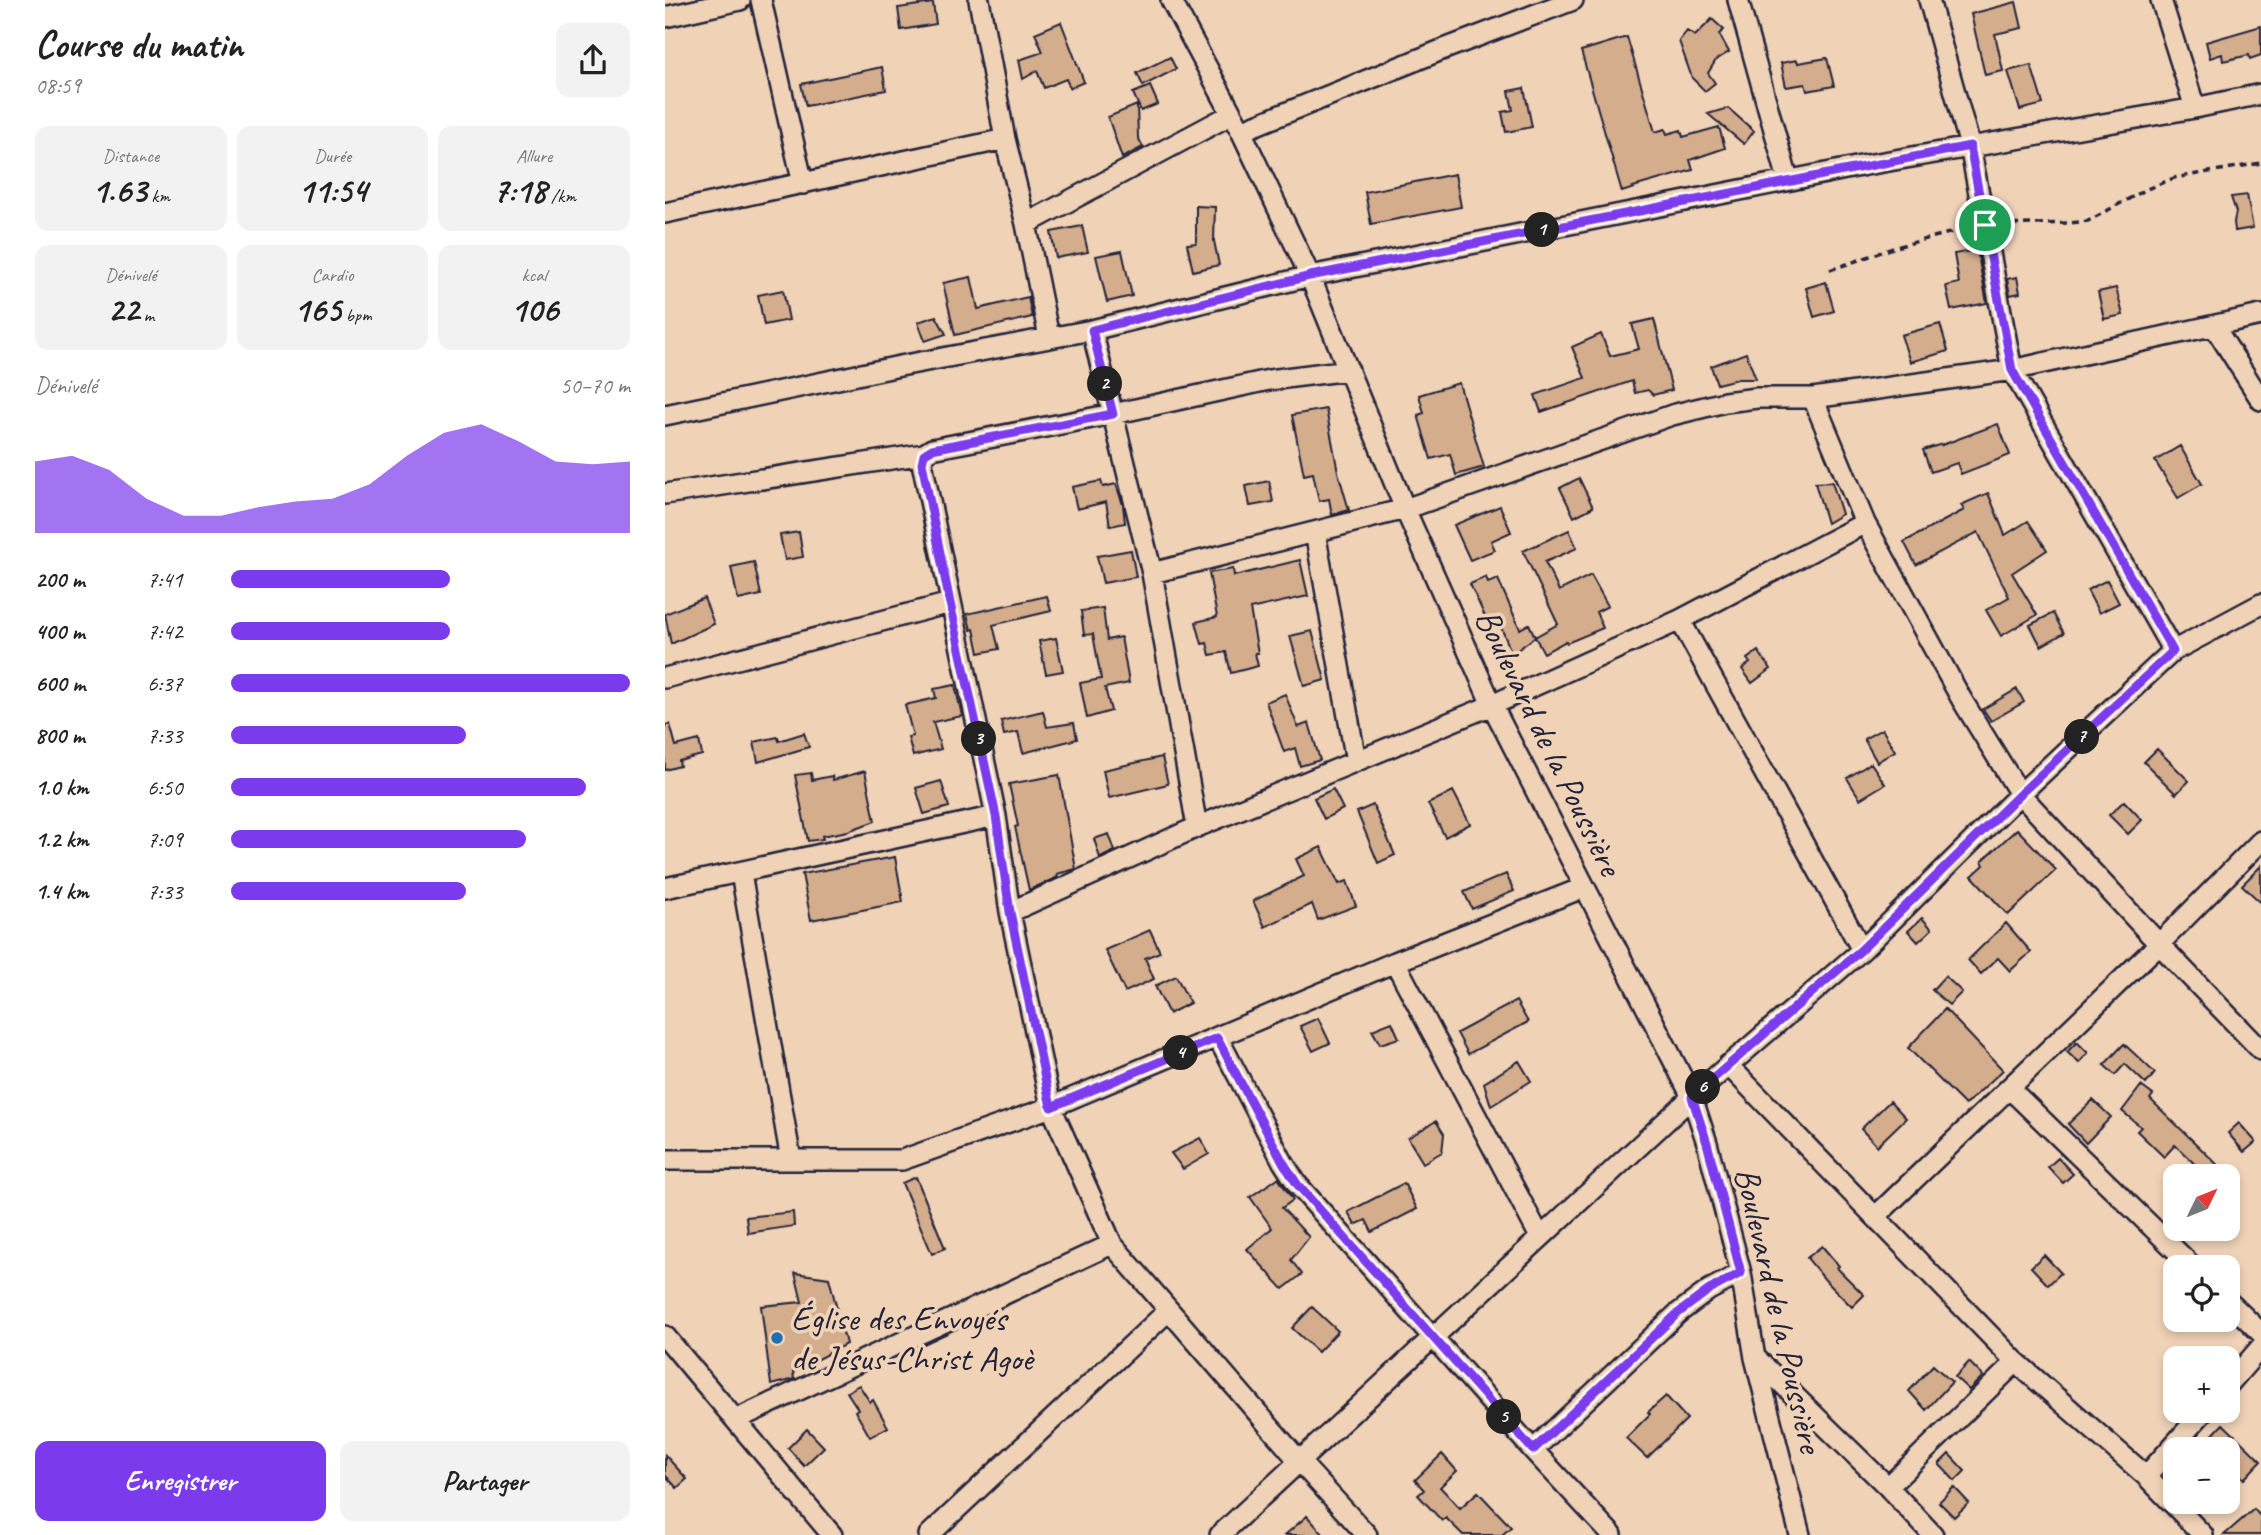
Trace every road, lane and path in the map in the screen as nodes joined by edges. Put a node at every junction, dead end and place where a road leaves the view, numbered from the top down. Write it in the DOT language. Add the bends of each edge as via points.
graph roads {
  1 [pos="740,0"];
  2 [pos="761,0"];
  3 [pos="979,0"];
  4 [pos="1171,0"];
  5 [pos="1573,0"];
  6 [pos="1738,0"];
  7 [pos="1929,0"];
  8 [pos="2161,0"];
  9 [pos="665,17"];
  10 [pos="2261,94"];
  11 [pos="2195,108"];
  12 [pos="1236,123"];
  13 [pos="1006,139"];
  14 [pos="1970,146"];
  15 [pos="2261,163"];
  16 [pos="1788,180"];
  17 [pos="803,184"];
  18 [pos="665,213"];
  19 [pos="1026,224"];
  20 [pos="1985,225"];
  21 [pos="1830,270"];
  22 [pos="1310,276"];
  23 [pos="2261,316"];
  24 [pos="2214,326"];
  25 [pos="1092,330"];
  26 [pos="1049,337"];
  27 [pos="1349,370"];
  28 [pos="2012,370"];
  29 [pos="1813,398"];
  30 [pos="2261,400"];
  31 [pos="1113,414"];
  32 [pos="665,415"];
  33 [pos="924,454"];
  34 [pos="665,494"];
  35 [pos="1405,509"];
  36 [pos="1865,523"];
  37 [pos="1315,533"];
  38 [pos="1151,573"];
  39 [pos="950,603"];
  40 [pos="2261,604"];
  41 [pos="1679,620"];
  42 [pos="2173,651"];
  43 [pos="665,678"];
  44 [pos="1492,705"];
  45 [pos="1356,761"];
  46 [pos="2020,794"];
  47 [pos="996,816"];
  48 [pos="1197,827"];
  49 [pos="2261,841"];
  50 [pos="741,873"];
  51 [pos="1585,887"];
  52 [pos="665,888"];
  53 [pos="1010,912"];
  54 [pos="2159,944"];
  55 [pos="1861,950"];
  56 [pos="1395,962"];
  57 [pos="1217,1038"];
  58 [pos="2261,1050"];
  59 [pos="1728,1065"];
  60 [pos="2009,1088"];
  61 [pos="1692,1097"];
  62 [pos="1051,1107"];
  63 [pos="665,1160"];
  64 [pos="791,1160"];
  65 [pos="1876,1216"];
  66 [pos="1540,1237"];
  67 [pos="1112,1244"];
  68 [pos="2181,1255"];
  69 [pos="1741,1273"];
  70 [pos="1168,1310"];
  71 [pos="2240,1313"];
  72 [pos="2261,1333"];
  73 [pos="665,1336"];
  74 [pos="1434,1337"];
  75 [pos="2261,1348"];
  76 [pos="1755,1358"];
  77 [pos="2017,1362"];
  78 [pos="2240,1372"];
  79 [pos="737,1419"];
  80 [pos="2193,1423"];
  81 [pos="1533,1450"];
  82 [pos="1300,1462"];
  83 [pos="2146,1476"];
  84 [pos="1888,1487"];
  85 [pos="832,1535"];
  86 [pos="929,1535"];
  87 [pos="1220,1535"];
  88 [pos="1367,1535"];
  89 [pos="1612,1535"];
  90 [pos="1800,1535"];
  91 [pos="1933,1535"];
  92 [pos="2203,1535"];
  1 -- 9 [label="street"];
  2 -- 17 [label="street"];
  3 -- 13 [label="street"];
  4 -- 12 [label="street, Boulevard de la Poussière"];
  5 -- 12 [label="street"];
  6 -- 16 [label="street"];
  7 -- 14 [label="street"];
  8 -- 11 [label="street"];
  10 -- 11 [label="street"];
  11 -- 14 [label="street"];
  12 -- 19 [label="street"];
  12 -- 22 [label="street, Boulevard de la Poussière"];
  13 -- 17 [label="street"];
  13 -- 19 [label="street"];
  14 -- 16 [label="street"];
  14 -- 20 [label="street"];
  15 -- 20 [label="path" via="2174,177 2088,221"];
  16 -- 22 [label="street"];
  17 -- 18 [label="street"];
  19 -- 26 [label="street"];
  20 -- 21 [label="path" via="1954,230"];
  20 -- 28 [label="street"];
  22 -- 25 [label="street"];
  22 -- 27 [label="street, Boulevard de la Poussière"];
  23 -- 24 [label="street"];
  24 -- 28 [label="street"];
  24 -- 30 [label="street"];
  25 -- 26 [label="street"];
  25 -- 31 [label="street"];
  26 -- 32 [label="street"];
  27 -- 31 [label="street" via="1269,380"];
  27 -- 35 [label="street, Boulevard de la Poussière"];
  28 -- 29 [label="street"];
  28 -- 42 [label="street"];
  29 -- 35 [label="street" via="1756,398 1672,415"];
  29 -- 36 [label="street"];
  31 -- 33 [label="street"];
  31 -- 38 [label="street"];
  33 -- 34 [label="street"];
  33 -- 39 [label="street" via="922,463"];
  35 -- 37 [label="street"];
  35 -- 44 [label="street, Boulevard de la Poussière"];
  36 -- 41 [label="street"];
  36 -- 46 [label="street" via="1962,700"];
  37 -- 38 [label="street"];
  37 -- 45 [label="street"];
  38 -- 48 [label="street"];
  39 -- 43 [label="street"];
  39 -- 47 [label="street"];
  40 -- 42 [label="street"];
  41 -- 44 [label="street"];
  41 -- 55 [label="street"];
  42 -- 46 [label="street"];
  44 -- 45 [label="street"];
  44 -- 51 [label="street, Boulevard de la Poussière"];
  45 -- 48 [label="street"];
  46 -- 54 [label="street"];
  46 -- 55 [label="street"];
  47 -- 50 [label="street"];
  47 -- 53 [label="street"];
  48 -- 53 [label="street"];
  49 -- 54 [label="street"];
  50 -- 52 [label="street"];
  50 -- 64 [label="street"];
  51 -- 56 [label="street"];
  51 -- 61 [label="street, Boulevard de la Poussière"];
  53 -- 62 [label="street"];
  54 -- 58 [label="street"];
  54 -- 60 [label="street"];
  55 -- 59 [label="street"];
  56 -- 57 [label="street"];
  56 -- 66 [label="street"];
  57 -- 62 [label="street"];
  57 -- 74 [label="street" via="1297,1184"];
  59 -- 61 [label="street"];
  59 -- 65 [label="street"];
  60 -- 65 [label="street"];
  60 -- 68 [label="street"];
  61 -- 66 [label="street"];
  61 -- 69 [label="street, Boulevard de la Poussière"];
  62 -- 64 [label="street" via="902,1160"];
  62 -- 67 [label="street"];
  63 -- 64 [label="street"];
  65 -- 77 [label="street"];
  66 -- 74 [label="street"];
  67 -- 70 [label="street"];
  67 -- 79 [label="street"];
  69 -- 76 [label="street, Boulevard de la Poussière"];
  69 -- 81 [label="street" via="1677,1314"];
  70 -- 82 [label="street"];
  70 -- 86 [label="street"];
  71 -- 72 [label="street"];
  73 -- 79 [label="street"];
  74 -- 81 [label="street"];
  74 -- 82 [label="street"];
  75 -- 78 [label="street"];
  76 -- 84 [label="street"];
  76 -- 90 [label="street, Boulevard de la Poussière"];
  77 -- 83 [label="street"];
  77 -- 84 [label="street"];
  79 -- 85 [label="street"];
  80 -- 83 [label="street"];
  81 -- 89 [label="street"];
  82 -- 87 [label="street"];
  82 -- 88 [label="street"];
  83 -- 92 [label="street"];
  84 -- 91 [label="street"];
}
